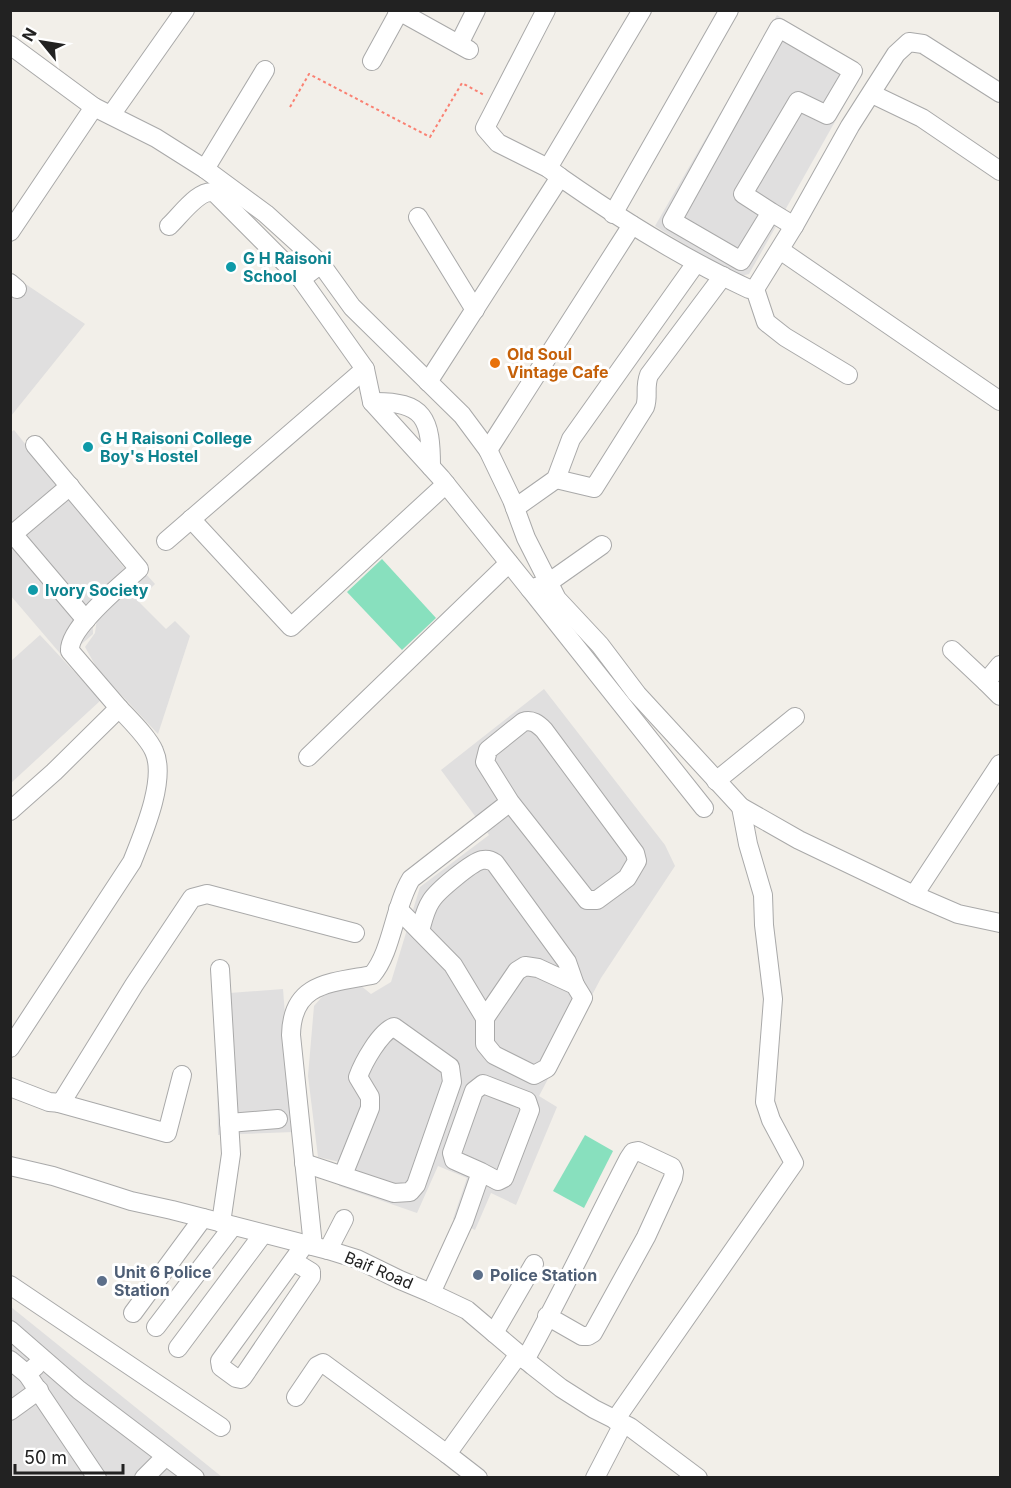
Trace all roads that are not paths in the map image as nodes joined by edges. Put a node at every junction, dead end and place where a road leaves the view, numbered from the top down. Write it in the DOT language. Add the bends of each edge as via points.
graph roads {
  1 [pos="185,10"];
  2 [pos="476,10"];
  3 [pos="546,10"];
  4 [pos="642,10"];
  5 [pos="729,10"];
  6 [pos="399,11"];
  7 [pos="10,45"];
  8 [pos="372,61"];
  9 [pos="265,70"];
  10 [pos="1000,93"];
  11 [pos="872,94"];
  12 [pos="103,111"];
  13 [pos="827,115"];
  14 [pos="850,126"];
  15 [pos="205,169"];
  16 [pos="1000,171"];
  17 [pos="554,172"];
  18 [pos="771,212"];
  19 [pos="613,214"];
  20 [pos="418,217"];
  21 [pos="632,225"];
  22 [pos="169,226"];
  23 [pos="794,226"];
  24 [pos="10,232"];
  25 [pos="780,249"];
  26 [pos="696,263"];
  27 [pos="321,264"];
  28 [pos="723,276"];
  29 [pos="301,279"];
  30 [pos="755,289"];
  31 [pos="475,310"];
  32 [pos="365,369"];
  33 [pos="848,375"];
  34 [pos="428,382"];
  35 [pos="1000,401"];
  36 [pos="372,402"];
  37 [pos="35,445"];
  38 [pos="488,450"];
  39 [pos="431,467"];
  40 [pos="556,479"];
  41 [pos="446,484"];
  42 [pos="69,486"];
  43 [pos="515,508"];
  44 [pos="191,519"];
  45 [pos="166,541"];
  46 [pos="602,545"];
  47 [pos="509,563"];
  48 [pos="548,583"];
  49 [pos="530,589"];
  50 [pos="86,620"];
  51 [pos="952,650"];
  52 [pos="1000,665"];
  53 [pos="986,682"];
  54 [pos="1000,696"];
  55 [pos="119,708"];
  56 [pos="795,717"];
  57 [pos="308,757"];
  58 [pos="1000,764"];
  59 [pos="716,781"];
  60 [pos="510,802"];
  61 [pos="741,807"];
  62 [pos="704,808"];
  63 [pos="10,811"];
  64 [pos="914,895"];
  65 [pos="398,909"];
  66 [pos="1000,923"];
  67 [pos="420,931"];
  68 [pos="355,933"];
  69 [pos="220,969"];
  70 [pos="575,985"];
  71 [pos="484,1018"];
  72 [pos="10,1048"];
  73 [pos="182,1075"];
  74 [pos="10,1088"];
  75 [pos="59,1103"];
  76 [pos="278,1119"];
  77 [pos="229,1123"];
  78 [pos="304,1163"];
  79 [pos="10,1166"];
  80 [pos="481,1172"];
  81 [pos="343,1175"];
  82 [pos="203,1218"];
  83 [pos="344,1219"];
  84 [pos="227,1224"];
  85 [pos="263,1234"];
  86 [pos="315,1246"];
  87 [pos="293,1262"];
  88 [pos="534,1264"];
  89 [pos="10,1285"];
  90 [pos="432,1293"];
  91 [pos="134,1313"];
  92 [pos="548,1316"];
  93 [pos="156,1327"];
  94 [pos="10,1330"];
  95 [pos="494,1333"];
  96 [pos="178,1348"];
  97 [pos="522,1357"];
  98 [pos="44,1359"];
  99 [pos="10,1360"];
  100 [pos="27,1374"];
  101 [pos="39,1390"];
  102 [pos="296,1397"];
  103 [pos="10,1411"];
  104 [pos="619,1422"];
  105 [pos="221,1427"];
  106 [pos="447,1454"];
  107 [pos="166,1455"];
  108 [pos="97,1478"];
  109 [pos="144,1478"];
  110 [pos="195,1478"];
  111 [pos="478,1478"];
  112 [pos="595,1478"];
  113 [pos="698,1478"];
  1 -- 12 [label="street"];
  2 -- 6 [label="street" via="464,47"];
  3 -- 17 [label="street" via="485,128 498,143"];
  4 -- 17 [label="street"];
  5 -- 19 [label="street"];
  6 -- 8 [label="street"];
  7 -- 12 [label="street"];
  9 -- 15 [label="street"];
  10 -- 11 [label="street" via="923,44 909,42 896,54"];
  11 -- 14 [label="street"];
  11 -- 16 [label="street" via="922,118"];
  12 -- 15 [label="street"];
  12 -- 24 [label="street"];
  13 -- 14 [label="street"];
  13 -- 18 [label="street" via="798,101 743,194"];
  13 -- 18 [label="street" via="853,71 779,28 672,221 741,261"];
  14 -- 23 [label="street"];
  15 -- 27 [label="street" via="266,214"];
  17 -- 19 [label="street"];
  17 -- 31 [label="street"];
  18 -- 23 [label="street"];
  19 -- 21 [label="street"];
  20 -- 31 [label="street"];
  21 -- 26 [label="street"];
  21 -- 38 [label="street"];
  22 -- 29 [label="street" via="201,193 215,193"];
  23 -- 25 [label="street"];
  25 -- 30 [label="street"];
  25 -- 35 [label="street"];
  26 -- 28 [label="street"];
  26 -- 40 [label="street" via="571,439"];
  27 -- 29 [label="street"];
  27 -- 34 [label="street" via="352,307"];
  28 -- 30 [label="street"];
  28 -- 40 [label="street" via="649,375 645,407 594,488"];
  29 -- 32 [label="street"];
  30 -- 33 [label="street" via="766,322"];
  31 -- 34 [label="street"];
  32 -- 36 [label="street"];
  32 -- 44 [label="street"];
  34 -- 38 [label="street" via="462,415"];
  36 -- 39 [label="street"];
  36 -- 39 [label="street" via="391,401 420,414 429,430"];
  37 -- 42 [label="street"];
  38 -- 43 [label="street"];
  39 -- 41 [label="street"];
  40 -- 43 [label="street"];
  41 -- 44 [label="street" via="291,627"];
  41 -- 47 [label="street"];
  42 -- 50 [label="street" via="139,569"];
  42 -- 50 [label="street" via="13,534"];
  43 -- 48 [label="street"];
  44 -- 45 [label="street"];
  46 -- 48 [label="street"];
  47 -- 49 [label="street"];
  47 -- 57 [label="street"];
  48 -- 49 [label="street"];
  48 -- 59 [label="street" via="557,599"];
  49 -- 62 [label="street"];
  50 -- 55 [label="street" via="72,637 69,651"];
  51 -- 53 [label="street"];
  52 -- 53 [label="street"];
  53 -- 54 [label="street"];
  55 -- 63 [label="street"];
  55 -- 72 [label="street" via="154,751 158,773 142,836 132,862"];
  56 -- 59 [label="street"];
  58 -- 64 [label="street"];
  59 -- 61 [label="street"];
  60 -- 60 [label="street" via="486,762 486,755 528,720 544,730 635,853 635,868 597,900 587,900"];
  60 -- 65 [label="street" via="411,879"];
  61 -- 64 [label="street" via="799,840"];
  61 -- 104 [label="street" via="763,895 773,999 765,1102 794,1163"];
  64 -- 66 [label="street" via="958,914"];
  65 -- 67 [label="street"];
  65 -- 78 [label="street" via="382,958 372,975 320,987 296,1005 291,1035"];
  67 -- 70 [label="street" via="433,897 475,862 491,860 567,962"];
  67 -- 71 [label="street" via="453,965"];
  68 -- 75 [label="street" via="207,894 192,898"];
  69 -- 77 [label="street"];
  70 -- 71 [label="street" via="525,966 517,971"];
  70 -- 71 [label="street" via="583,998 547,1068 534,1075 494,1055 485,1044"];
  73 -- 75 [label="street" via="167,1133"];
  74 -- 75 [label="street"];
  76 -- 77 [label="street"];
  77 -- 84 [label="street"];
  78 -- 81 [label="street"];
  78 -- 86 [label="street"];
  79 -- 82 [label="street, Baif Road"];
  80 -- 80 [label="street" via="498,1180 504,1178 530,1110 527,1101 483,1084 474,1091 452,1153 454,1160"];
  80 -- 90 [label="street"];
  81 -- 81 [label="street" via="402,1194 411,1192 422,1171 452,1082 452,1071 394,1027 381,1036 358,1077 370,1097 370,1108"];
  82 -- 84 [label="street, Baif Road"];
  82 -- 91 [label="street"];
  83 -- 86 [label="street"];
  84 -- 85 [label="street, Baif Road"];
  84 -- 93 [label="street"];
  85 -- 86 [label="street, Baif Road"];
  85 -- 96 [label="street"];
  86 -- 87 [label="street"];
  86 -- 90 [label="street, Baif Road" via="357,1259"];
  87 -- 87 [label="street" via="312,1272 311,1277 243,1377 236,1378 221,1367 220,1361"];
  88 -- 95 [label="street"];
  89 -- 105 [label="street"];
  90 -- 95 [label="street, Baif Road" via="468,1310"];
  92 -- 92 [label="street" via="582,1336 593,1333 646,1237 673,1178 672,1167 633,1152"];
  92 -- 97 [label="street"];
  94 -- 98 [label="street"];
  95 -- 97 [label="street, Baif Road"];
  97 -- 104 [label="street, Baif Road" via="561,1388"];
  97 -- 106 [label="street"];
  98 -- 100 [label="street"];
  98 -- 107 [label="street"];
  99 -- 100 [label="street"];
  100 -- 101 [label="street"];
  101 -- 103 [label="street"];
  101 -- 108 [label="street"];
  102 -- 106 [label="street" via="316,1366 323,1363"];
  104 -- 112 [label="street"];
  104 -- 113 [label="street, Baif Road"];
  106 -- 111 [label="street"];
  107 -- 109 [label="street"];
  107 -- 110 [label="street"];
}
